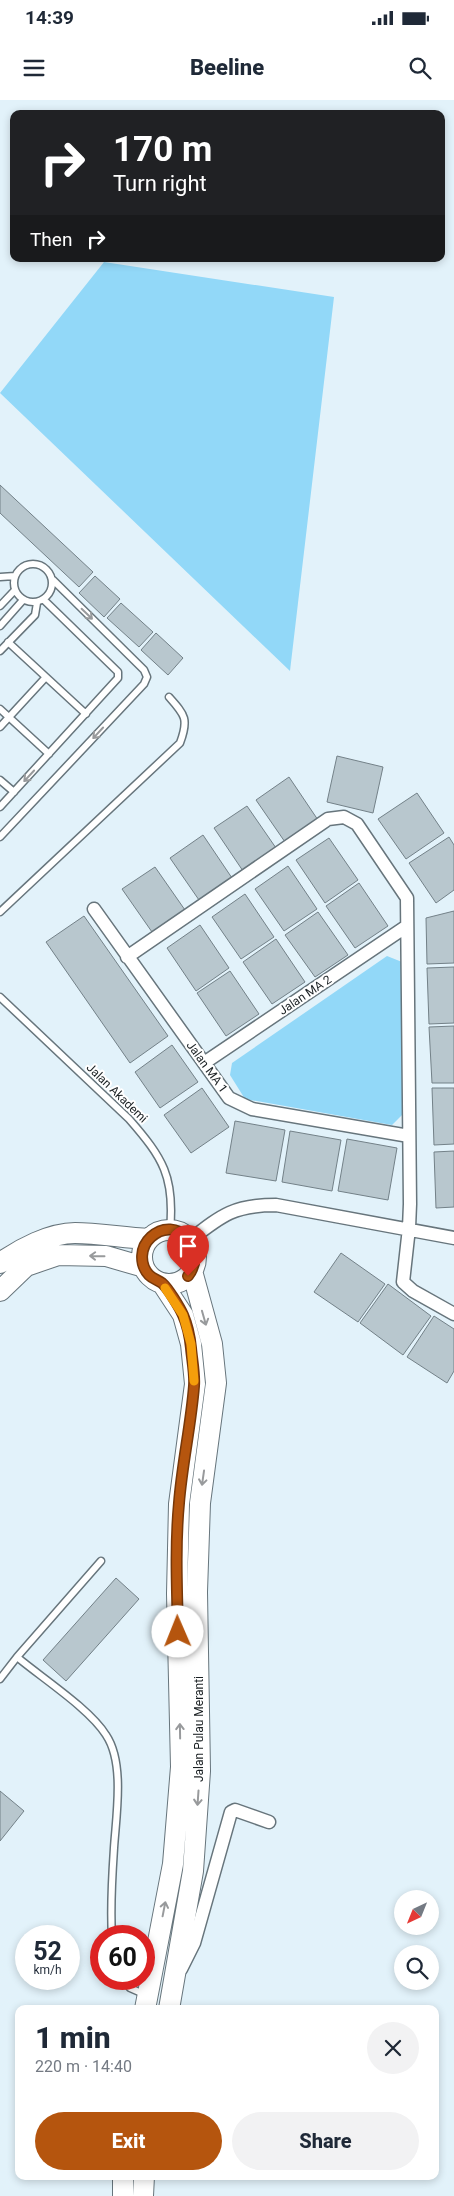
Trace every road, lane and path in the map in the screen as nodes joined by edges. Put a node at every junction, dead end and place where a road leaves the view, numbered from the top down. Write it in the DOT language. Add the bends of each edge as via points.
graph roads {
  1 [pos="15,576"];
  2 [pos="0,577"];
  3 [pos="52,580"];
  4 [pos="15,590"];
  5 [pos="23,600"];
  6 [pos="44,600"];
  7 [pos="37,603"];
  8 [pos="0,606"];
  9 [pos="0,626"];
  10 [pos="8,642"];
  11 [pos="0,651"];
  12 [pos="46,677"];
  13 [pos="169,697"];
  14 [pos="0,709"];
  15 [pos="86,714"];
  16 [pos="9,717"];
  17 [pos="0,727"];
  18 [pos="49,754"];
  19 [pos="0,780"];
  20 [pos="14,792"];
  21 [pos="0,807"];
  22 [pos="0,837"];
  23 [pos="94,910"];
  24 [pos="0,912"];
  25 [pos="407,926"];
  26 [pos="127,957"];
  27 [pos="0,997"];
  28 [pos="204,1063"];
  29 [pos="409,1136"];
  30 [pos="409,1228"];
  31 [pos="170,1230"];
  32 [pos="454,1238"];
  33 [pos="149,1239"];
  34 [pos="190,1240"];
  35 [pos="0,1263"];
  36 [pos="144,1267"];
  37 [pos="192,1271"];
  38 [pos="162,1283"];
  39 [pos="0,1291"];
  40 [pos="454,1314"];
  41 [pos="101,1561"];
  42 [pos="17,1658"];
  43 [pos="0,1679"];
  44 [pos="269,1822"];
  45 [pos="112,1925"];
  46 [pos="175,1977"];
  47 [pos="132,1990"];
  48 [pos="146,2002"];
  49 [pos="170,2005"];
  50 [pos="123,2180"];
  51 [pos="144,2180"];
  52 [pos="123,2196"];
  53 [pos="143,2196"];
  1 -- 2 [label="lane"];
  1 -- 3 [label="lane" via="29,564 40,565"];
  1 -- 4 [label="lane"];
  3 -- 6 [label="lane" via="51,591"];
  3 -- 22 [label="lane, one-way" via="144,670 147,677 144,684"];
  4 -- 5 [label="lane"];
  4 -- 8 [label="lane"];
  5 -- 7 [label="lane"];
  5 -- 9 [label="lane"];
  6 -- 7 [label="lane"];
  6 -- 15 [label="lane" via="118,672 118,678"];
  7 -- 10 [label="lane" via="35,615"];
  10 -- 11 [label="lane"];
  10 -- 12 [label="lane"];
  12 -- 15 [label="lane"];
  12 -- 16 [label="lane"];
  13 -- 24 [label="lane" via="184,713 186,728 180,743"];
  14 -- 16 [label="lane"];
  15 -- 18 [label="lane"];
  16 -- 17 [label="lane"];
  16 -- 18 [label="lane"];
  18 -- 20 [label="lane, one-way"];
  19 -- 20 [label="lane"];
  20 -- 21 [label="lane"];
  23 -- 26 [label="street, Jalan MA 1"];
  25 -- 26 [label="street" via="407,898 357,824 344,816 328,819"];
  25 -- 28 [label="street, Jalan MA 2"];
  25 -- 29 [label="street"];
  26 -- 28 [label="street, Jalan MA 1"];
  27 -- 31 [label="lane, Jalan Akademi" via="129,1119 148,1141 162,1162 171,1185"];
  28 -- 29 [label="street, Jalan MA 1" via="229,1098 252,1109"];
  29 -- 30 [label="street"];
  30 -- 32 [label="street"];
  30 -- 34 [label="street" via="276,1204 255,1205 238,1208 217,1219"];
  30 -- 40 [label="street" via="403,1282 413,1292"];
  31 -- 33 [label="main road"];
  31 -- 34 [label="main road"];
  33 -- 35 [label="main road" via="73,1233 40,1241"];
  33 -- 36 [label="main road" via="142,1252"];
  34 -- 37 [label="main road" via="196,1255"];
  36 -- 38 [label="main road" via="148,1274"];
  36 -- 39 [label="main road, one-way" via="106,1256 58,1255 26,1266"];
  37 -- 38 [label="main road" via="182,1280"];
  37 -- 46 [label="main road, Jalan Pulau Meranti, one-way" via="212,1344 216,1384 200,1503 197,1592 199,1789 193,1871"];
  48 -- 38 [label="main road, Jalan Pulau Meranti, one-way" via="173,1864 181,1767 177,1594 179,1504 195,1384 191,1344 183,1315"];
  41 -- 42 [label="lane"];
  42 -- 43 [label="lane"];
  42 -- 45 [label="lane" via="83,1710 107,1736 116,1759"];
  44 -- 46 [label="street" via="236,1810 231,1812 194,1943"];
  46 -- 49 [label="main road, Jalan Pulau Meranti"];
  47 -- 48 [label="lane"];
  50 -- 52 [label="main road"];
  51 -- 53 [label="main road"];
}
